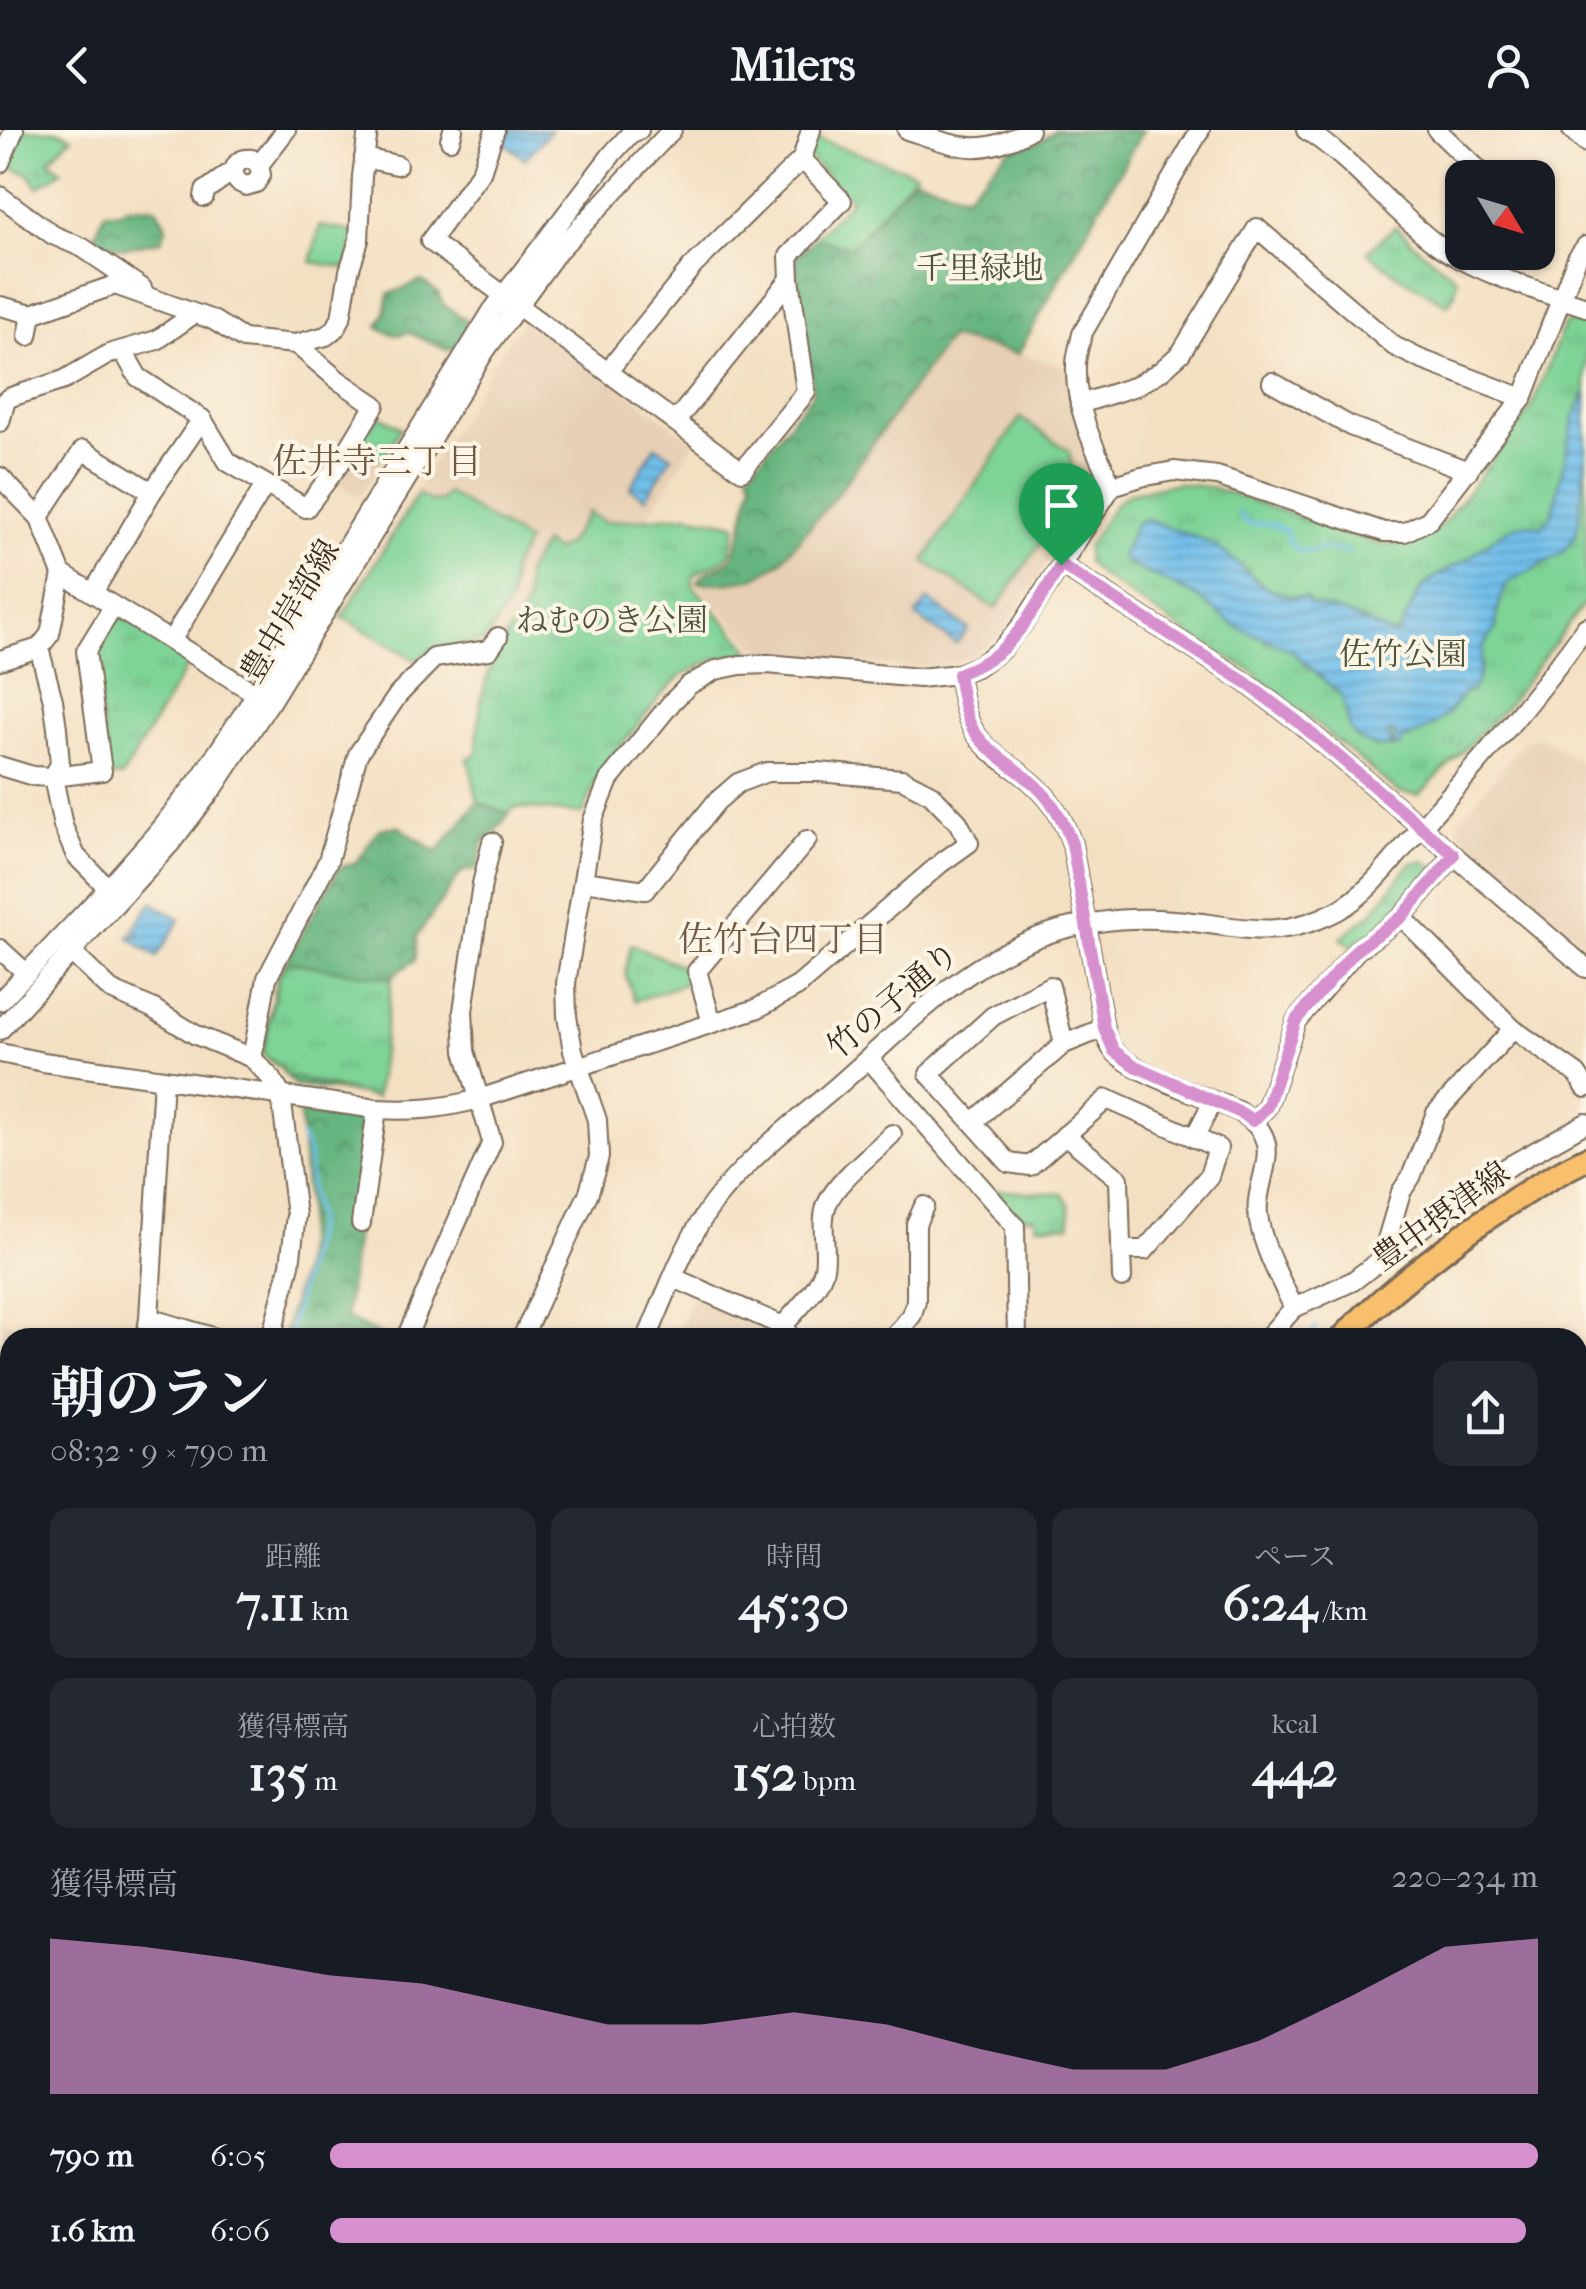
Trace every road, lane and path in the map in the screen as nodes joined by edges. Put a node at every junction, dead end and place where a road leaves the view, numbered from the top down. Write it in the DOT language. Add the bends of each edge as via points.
graph roads {
  1 [pos="14,130"];
  2 [pos="286,130"];
  3 [pos="368,130"];
  4 [pos="494,130"];
  5 [pos="672,130"];
  6 [pos="812,130"];
  7 [pos="908,130"];
  8 [pos="1029,130"];
  9 [pos="1200,130"];
  10 [pos="1306,130"];
  11 [pos="1437,130"];
  12 [pos="1572,130"];
  13 [pos="634,132"];
  14 [pos="1586,144"];
  15 [pos="650,155"];
  16 [pos="364,158"];
  17 [pos="802,159"];
  18 [pos="1468,160"];
  19 [pos="0,163"];
  20 [pos="397,165"];
  21 [pos="0,196"];
  22 [pos="204,197"];
  23 [pos="1586,246"];
  24 [pos="1445,250"];
  25 [pos="1502,270"];
  26 [pos="790,279"];
  27 [pos="1562,298"];
  28 [pos="510,300"];
  29 [pos="163,302"];
  30 [pos="0,306"];
  31 [pos="1586,307"];
  32 [pos="32,314"];
  33 [pos="194,314"];
  34 [pos="28,336"];
  35 [pos="296,344"];
  36 [pos="123,351"];
  37 [pos="608,372"];
  38 [pos="1272,382"];
  39 [pos="1523,398"];
  40 [pos="1080,404"];
  41 [pos="202,419"];
  42 [pos="676,421"];
  43 [pos="0,422"];
  44 [pos="1468,471"];
  45 [pos="0,477"];
  46 [pos="265,486"];
  47 [pos="1112,486"];
  48 [pos="152,492"];
  49 [pos="39,517"];
  50 [pos="1061,565"];
  51 [pos="62,574"];
  52 [pos="93,593"];
  53 [pos="113,607"];
  54 [pos="1586,627"];
  55 [pos="498,638"];
  56 [pos="170,640"];
  57 [pos="39,648"];
  58 [pos="0,660"];
  59 [pos="958,674"];
  60 [pos="262,698"];
  61 [pos="0,766"];
  62 [pos="53,777"];
  63 [pos="1421,828"];
  64 [pos="807,840"];
  65 [pos="492,842"];
  66 [pos="1454,855"];
  67 [pos="584,882"];
  68 [pos="108,888"];
  69 [pos="1402,917"];
  70 [pos="1085,923"];
  71 [pos="0,949"];
  72 [pos="70,952"];
  73 [pos="1586,968"];
  74 [pos="26,973"];
  75 [pos="0,1001"];
  76 [pos="712,1023"];
  77 [pos="1104,1028"];
  78 [pos="1513,1029"];
  79 [pos="0,1030"];
  80 [pos="1064,1044"];
  81 [pos="0,1053"];
  82 [pos="252,1058"];
  83 [pos="869,1059"];
  84 [pos="580,1066"];
  85 [pos="163,1078"];
  86 [pos="1586,1088"];
  87 [pos="280,1095"];
  88 [pos="479,1099"];
  89 [pos="1212,1101"];
  90 [pos="377,1109"];
  91 [pos="1253,1121"];
  92 [pos="973,1122"];
  93 [pos="1586,1123"];
  94 [pos="892,1134"];
  95 [pos="1065,1135"];
  96 [pos="1194,1138"];
  97 [pos="1586,1158"];
  98 [pos="924,1206"];
  99 [pos="361,1223"];
  100 [pos="1122,1250"];
  101 [pos="1381,1260"];
  102 [pos="674,1278"];
  103 [pos="1122,1278"];
  104 [pos="1294,1308"];
  105 [pos="149,1318"];
  106 [pos="148,1328"];
  107 [pos="182,1328"];
  108 [pos="274,1328"];
  109 [pos="410,1328"];
  110 [pos="527,1328"];
  111 [pos="652,1328"];
  112 [pos="779,1328"];
  113 [pos="789,1328"];
  114 [pos="901,1328"];
  115 [pos="1016,1328"];
  116 [pos="1276,1328"];
  117 [pos="1353,1328"];
  1 -- 19 [label="street"];
  2 -- 22 [label="street" via="260,165 256,183 246,186 227,174"];
  3 -- 16 [label="street"];
  4 -- 28 [label="street" via="481,172 430,242"];
  5 -- 15 [label="street, 豊中岸部線"];
  6 -- 17 [label="street"];
  7 -- 8 [label="street" via="980,149"];
  9 -- 40 [label="street" via="1082,334 1076,360"];
  10 -- 24 [label="street"];
  11 -- 18 [label="street"];
  12 -- 14 [label="street"];
  13 -- 15 [label="street" via="651,142"];
  13 -- 28 [label="street, 豊中岸部線" via="584,188"];
  15 -- 28 [label="street, 豊中岸部線"];
  16 -- 20 [label="street"];
  16 -- 35 [label="street" via="359,240 341,318 326,336"];
  17 -- 26 [label="street" via="842,201 789,256"];
  17 -- 37 [label="street" via="692,267"];
  21 -- 29 [label="street"];
  23 -- 27 [label="street"];
  25 -- 27 [label="street"];
  26 -- 42 [label="street"];
  26 -- 42 [label="street" via="806,392 742,471"];
  27 -- 31 [label="street"];
  27 -- 39 [label="street"];
  28 -- 37 [label="street"];
  28 -- 60 [label="street, 豊中岸部線" via="475,366"];
  29 -- 32 [label="street" via="115,285"];
  29 -- 33 [label="street"];
  30 -- 32 [label="street"];
  32 -- 34 [label="street"];
  33 -- 35 [label="street" via="243,339"];
  33 -- 36 [label="street" via="157,340"];
  35 -- 46 [label="street" via="375,405 306,508"];
  36 -- 41 [label="street" via="138,377"];
  36 -- 43 [label="street" via="11,397"];
  37 -- 42 [label="street"];
  38 -- 44 [label="street" via="1350,426"];
  39 -- 40 [label="street" via="1394,346 1257,228 1180,353 1136,386"];
  39 -- 44 [label="street"];
  40 -- 47 [label="street"];
  41 -- 46 [label="street" via="228,462"];
  41 -- 48 [label="street"];
  44 -- 47 [label="street" via="1429,520 1405,532 1384,532 1217,476 1174,471"];
  45 -- 49 [label="street"];
  46 -- 56 [label="street"];
  47 -- 50 [label="street"];
  48 -- 49 [label="street" via="83,450"];
  48 -- 52 [label="street"];
  49 -- 51 [label="street"];
  50 -- 59 [label="street" via="1000,650"];
  50 -- 63 [label="street" via="1245,682"];
  51 -- 52 [label="street"];
  51 -- 57 [label="street" via="50,634"];
  52 -- 53 [label="street"];
  53 -- 56 [label="street"];
  53 -- 62 [label="street" via="86,651 102,771"];
  54 -- 63 [label="street, 竹の子通り"];
  55 -- 82 [label="street" via="490,650 434,658 398,694 358,754 328,861 267,978"];
  56 -- 60 [label="street"];
  57 -- 58 [label="street"];
  57 -- 62 [label="street" via="57,728 60,764"];
  59 -- 67 [label="street" via="919,678 768,664 716,670 672,702 608,780"];
  59 -- 70 [label="street" via="974,732 1050,799 1064,820"];
  60 -- 68 [label="street, 豊中岸部線"];
  60 -- 72 [label="street, 豊中岸部線" via="214,786"];
  61 -- 62 [label="street"];
  62 -- 68 [label="street" via="76,856"];
  63 -- 66 [label="street"];
  63 -- 70 [label="street, 竹の子通り" via="1372,884 1340,909 1298,927 1259,931 1131,918"];
  64 -- 76 [label="street" via="697,971"];
  65 -- 88 [label="street" via="463,1010 465,1050"];
  66 -- 69 [label="street"];
  66 -- 73 [label="street"];
  67 -- 76 [label="street" via="645,890 716,802 738,783 768,772 902,779 931,794 958,822 969,843 798,986"];
  67 -- 84 [label="street" via="566,983"];
  68 -- 74 [label="street, 豊中岸部線"];
  69 -- 78 [label="street"];
  69 -- 91 [label="street" via="1356,950 1296,1020 1267,1107"];
  70 -- 77 [label="street"];
  70 -- 83 [label="street, 竹の子通り" via="994,956 949,986"];
  71 -- 74 [label="street"];
  72 -- 79 [label="street, 豊中岸部線"];
  72 -- 82 [label="street" via="111,990"];
  74 -- 75 [label="street, 豊中岸部線"];
  76 -- 84 [label="street"];
  77 -- 80 [label="street"];
  77 -- 89 [label="street" via="1114,1051 1135,1066"];
  78 -- 86 [label="street" via="1577,1074"];
  78 -- 101 [label="street" via="1436,1113 1401,1192"];
  80 -- 92 [label="street"];
  80 -- 92 [label="street" via="1050,986 994,1016 929,1074"];
  81 -- 85 [label="street"];
  82 -- 87 [label="street"];
  83 -- 102 [label="street, 竹の子通り" via="745,1166 713,1204"];
  83 -- 115 [label="street" via="1020,1227"];
  84 -- 88 [label="street"];
  84 -- 110 [label="street" via="597,1120 599,1157"];
  85 -- 87 [label="street"];
  85 -- 105 [label="street"];
  87 -- 90 [label="street"];
  87 -- 108 [label="street" via="296,1216"];
  88 -- 90 [label="street" via="416,1111"];
  88 -- 109 [label="street" via="492,1142"];
  89 -- 91 [label="street"];
  89 -- 96 [label="street"];
  90 -- 99 [label="street"];
  91 -- 104 [label="street" via="1266,1143 1267,1161 1257,1213"];
  92 -- 95 [label="street" via="1009,1163 1030,1166"];
  93 -- 101 [label="street" via="1484,1180"];
  94 -- 113 [label="street" via="817,1213 824,1270"];
  95 -- 96 [label="street" via="1107,1099"];
  95 -- 100 [label="street" via="1119,1179"];
  96 -- 100 [label="street" via="1218,1148 1210,1176 1145,1250"];
  97 -- 117 [label="main road, 豊中摂津線" via="1468,1231"];
  98 -- 114 [label="street" via="916,1224 916,1301"];
  100 -- 103 [label="street"];
  101 -- 104 [label="street" via="1353,1282"];
  102 -- 111 [label="street, 竹の子通り"];
  102 -- 112 [label="street"];
  104 -- 116 [label="street"];
  105 -- 106 [label="street"];
  105 -- 107 [label="street"];
}
